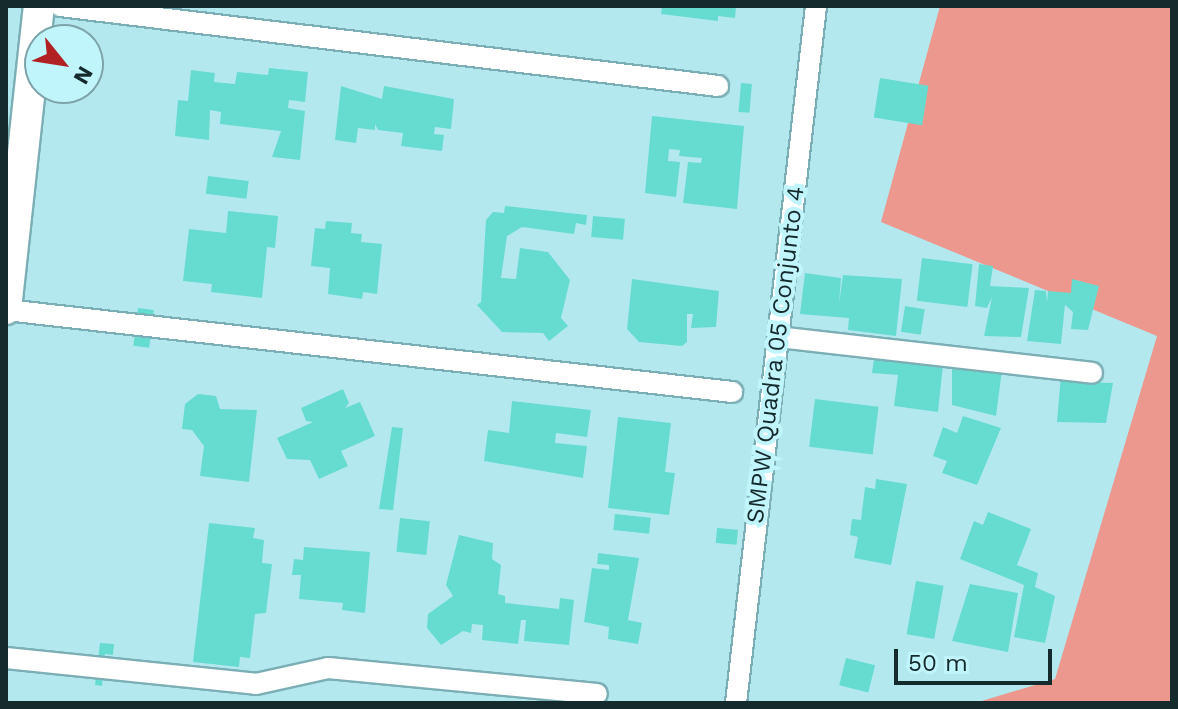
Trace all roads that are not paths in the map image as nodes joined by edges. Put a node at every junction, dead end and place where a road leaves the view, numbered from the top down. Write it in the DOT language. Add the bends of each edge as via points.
graph roads {
  1 [pos="816,6"];
  2 [pos="39,9"];
  3 [pos="718,86"];
  4 [pos="6,310"];
  5 [pos="778,337"];
  6 [pos="1092,373"];
  7 [pos="732,392"];
  8 [pos="6,658"];
  9 [pos="597,694"];
  10 [pos="736,703"];
  1 -- 5 [label="street, SMPW Quadra 05 Conjunto 4"];
  2 -- 3 [label="street"];
  2 -- 4 [label="street"];
  4 -- 7 [label="street"];
  5 -- 6 [label="street"];
  5 -- 10 [label="street, SMPW Quadra 05 Conjunto 4"];
  8 -- 9 [label="street" via="256,684 328,668"];
}
